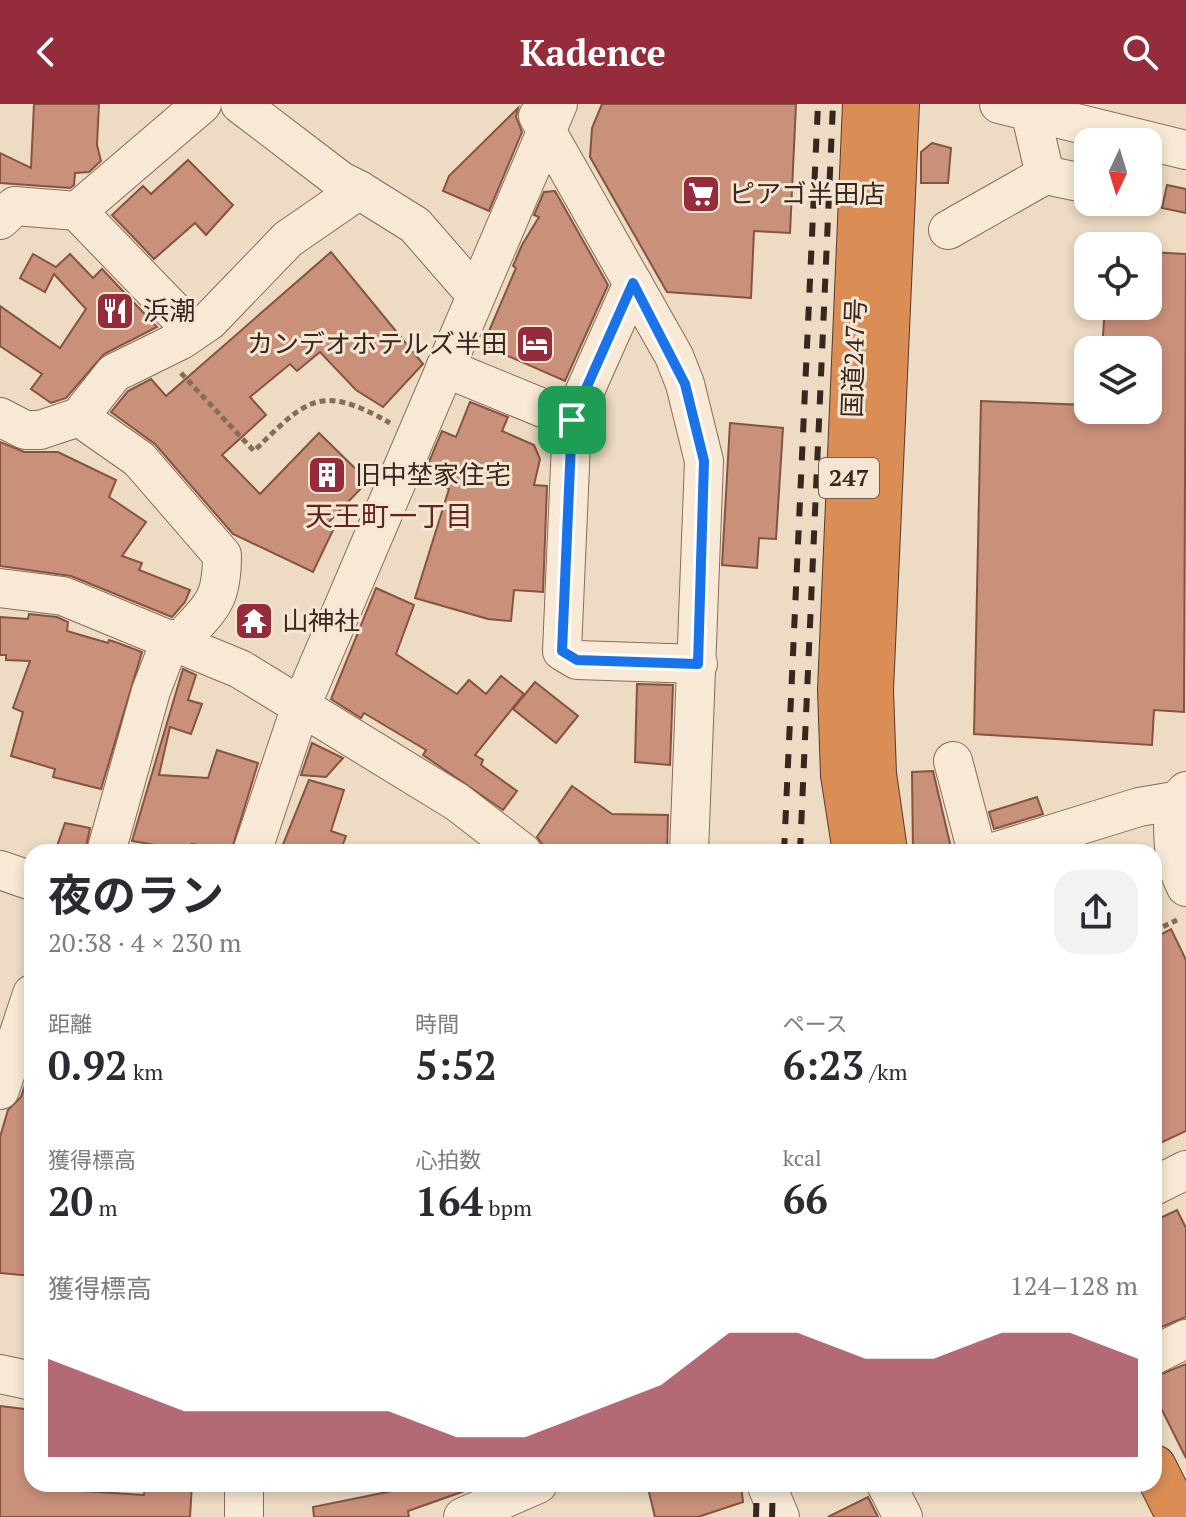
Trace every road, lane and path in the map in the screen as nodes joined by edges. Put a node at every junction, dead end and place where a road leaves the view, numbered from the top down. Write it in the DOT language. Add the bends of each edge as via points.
graph roads {
  1 [pos="202,104"];
  2 [pos="240,104"];
  3 [pos="865,104"];
  4 [pos="897,104"];
  5 [pos="1014,108"];
  6 [pos="545,113"];
  7 [pos="1164,148"];
  8 [pos="1043,164"];
  9 [pos="1074,178"];
  10 [pos="359,190"];
  11 [pos="77,211"];
  12 [pos="949,217"];
  13 [pos="0,220"];
  14 [pos="633,283"];
  15 [pos="476,295"];
  16 [pos="193,331"];
  17 [pos="160,351"];
  18 [pos="445,368"];
  19 [pos="0,417"];
  20 [pos="79,417"];
  21 [pos="572,420"];
  22 [pos="415,437"];
  23 [pos="0,588"];
  24 [pos="175,640"];
  25 [pos="698,664"];
  26 [pos="301,706"];
  27 [pos="953,761"];
  28 [pos="1181,814"];
  29 [pos="108,844"];
  30 [pos="255,844"];
  31 [pos="512,844"];
  32 [pos="689,844"];
  33 [pos="854,844"];
  34 [pos="884,844"];
  35 [pos="975,844"];
  36 [pos="1020,844"];
  37 [pos="0,870"];
  38 [pos="24,878"];
  39 [pos="1181,903"];
  40 [pos="1162,923"];
  41 [pos="24,1018"];
  42 [pos="0,1090"];
  43 [pos="1186,1170"];
  44 [pos="1162,1182"];
  45 [pos="1186,1339"];
  46 [pos="1162,1351"];
  47 [pos="0,1374"];
  48 [pos="24,1379"];
  49 [pos="1162,1481"];
  50 [pos="244,1492"];
  51 [pos="523,1492"];
  52 [pos="769,1492"];
  53 [pos="890,1492"];
  54 [pos="1134,1492"];
  55 [pos="483,1513"];
  56 [pos="1182,1516"];
  57 [pos="244,1517"];
  58 [pos="780,1517"];
  59 [pos="903,1517"];
  60 [pos="1146,1517"];
  1 -- 11 [label="street"];
  2 -- 10 [label="street"];
  3 -- 33 [label="highway, 国道247号 / 247" via="840,690 843,775"];
  4 -- 34 [label="highway, 国道247号 / 247" via="871,690 874,774"];
  5 -- 7 [label="street"];
  5 -- 8 [label="street"];
  6 -- 14 [label="street"];
  6 -- 15 [label="street"];
  8 -- 9 [label="street"];
  8 -- 12 [label="street"];
  10 -- 15 [label="street" via="415,225"];
  10 -- 16 [label="street" via="288,239"];
  11 -- 13 [label="street" via="15,206"];
  11 -- 16 [label="street"];
  14 -- 21 [label="street"];
  14 -- 25 [label="street" via="685,384 704,461"];
  15 -- 18 [label="street"];
  16 -- 17 [label="street"];
  17 -- 20 [label="street" via="114,373"];
  17 -- 22 [label="path" via="254,451 298,408 325,399 358,405"];
  18 -- 21 [label="street"];
  18 -- 22 [label="street"];
  19 -- 20 [label="street" via="25,430"];
  20 -- 24 [label="street" via="139,459 222,555 217,599"];
  21 -- 25 [label="street" via="562,651 577,660"];
  22 -- 26 [label="street"];
  23 -- 24 [label="street" via="63,596"];
  24 -- 26 [label="street" via="240,669"];
  24 -- 29 [label="street" via="151,691"];
  25 -- 32 [label="street"];
  26 -- 30 [label="street"];
  26 -- 31 [label="street" via="457,802"];
  27 -- 35 [label="street"];
  28 -- 36 [label="street" via="1139,807"];
  28 -- 39 [label="street"];
  37 -- 38 [label="street"];
  39 -- 40 [label="path"];
  41 -- 42 [label="street"];
  43 -- 44 [label="street"];
  45 -- 46 [label="street"];
  47 -- 48 [label="street"];
  49 -- 56 [label="highway"];
  50 -- 57 [label="street"];
  51 -- 55 [label="street"];
  52 -- 58 [label="street"];
  53 -- 59 [label="street"];
  54 -- 60 [label="highway"];
}
